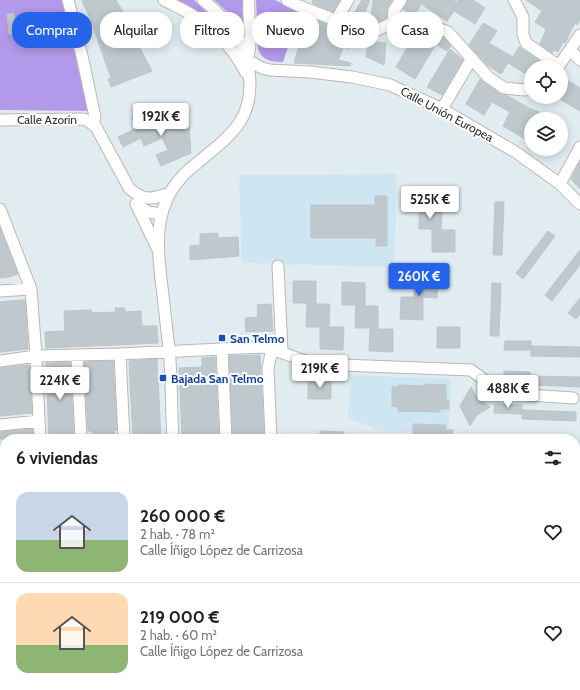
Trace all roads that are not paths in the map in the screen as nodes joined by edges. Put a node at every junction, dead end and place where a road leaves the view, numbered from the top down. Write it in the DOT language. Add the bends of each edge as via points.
graph roads {
  1 [pos="68,0"];
  2 [pos="164,0"];
  3 [pos="203,0"];
  4 [pos="249,0"];
  5 [pos="288,0"];
  6 [pos="348,0"];
  7 [pos="401,0"];
  8 [pos="514,0"];
  9 [pos="341,12"];
  10 [pos="394,12"];
  11 [pos="327,17"];
  12 [pos="443,30"];
  13 [pos="580,35"];
  14 [pos="570,50"];
  15 [pos="472,58"];
  16 [pos="247,60"];
  17 [pos="549,60"];
  18 [pos="563,60"];
  19 [pos="580,60"];
  20 [pos="270,70"];
  21 [pos="250,84"];
  22 [pos="524,90"];
  23 [pos="442,109"];
  24 [pos="0,120"];
  25 [pos="93,124"];
  26 [pos="580,147"];
  27 [pos="560,184"];
  28 [pos="129,188"];
  29 [pos="170,193"];
  30 [pos="148,198"];
  31 [pos="579,201"];
  32 [pos="136,204"];
  33 [pos="0,209"];
  34 [pos="161,214"];
  35 [pos="2,220"];
  36 [pos="159,254"];
  37 [pos="278,266"];
  38 [pos="32,289"];
  39 [pos="0,291"];
  40 [pos="222,349"];
  41 [pos="169,351"];
  42 [pos="277,351"];
  43 [pos="120,354"];
  44 [pos="36,356"];
  45 [pos="77,356"];
  46 [pos="0,361"];
  47 [pos="573,398"];
  48 [pos="39,421"];
  49 [pos="0,425"];
  50 [pos="40,434"];
  51 [pos="81,434"];
  52 [pos="124,434"];
  53 [pos="173,434"];
  54 [pos="226,434"];
  55 [pos="271,434"];
  1 -- 25 [label="street" via="95,117"];
  2 -- 21 [label="street" via="197,18 226,44 240,62"];
  3 -- 16 [label="street" via="228,21 236,32"];
  4 -- 16 [label="street" via="251,42"];
  5 -- 11 [label="street"];
  6 -- 9 [label="street"];
  7 -- 10 [label="street"];
  8 -- 17 [label="street" via="523,17 526,43"];
  12 -- 15 [label="street" via="448,32"];
  13 -- 14 [label="street"];
  14 -- 18 [label="street"];
  14 -- 19 [label="street"];
  15 -- 22 [label="street" via="488,77 504,88"];
  15 -- 23 [label="street"];
  16 -- 20 [label="street, Calle Unión Europea"];
  16 -- 21 [label="street"];
  20 -- 21 [label="street" via="261,73"];
  20 -- 23 [label="street, Calle Unión Europea" via="352,77 390,85"];
  21 -- 29 [label="street" via="247,106 242,120 234,131 181,178"];
  23 -- 27 [label="street, Calle Unión Europea" via="517,153"];
  24 -- 25 [label="street, Calle Azorín" via="84,119"];
  25 -- 28 [label="street"];
  26 -- 27 [label="street"];
  27 -- 31 [label="street, Calle Unión Europea"];
  28 -- 30 [label="street" via="135,194"];
  28 -- 32 [label="street"];
  29 -- 30 [label="street"];
  29 -- 34 [label="street"];
  30 -- 34 [label="street"];
  32 -- 34 [label="street" via="148,212"];
  32 -- 36 [label="street"];
  33 -- 35 [label="street"];
  34 -- 36 [label="street"];
  35 -- 38 [label="street"];
  36 -- 41 [label="street"];
  37 -- 42 [label="street"];
  38 -- 39 [label="street"];
  38 -- 44 [label="street"];
  40 -- 41 [label="street"];
  40 -- 42 [label="street" via="262,347"];
  40 -- 54 [label="street"];
  41 -- 43 [label="street"];
  41 -- 53 [label="street"];
  42 -- 47 [label="street" via="316,364 471,370 501,393"];
  42 -- 55 [label="street" via="268,368"];
  43 -- 45 [label="street"];
  43 -- 52 [label="street"];
  44 -- 45 [label="street"];
  44 -- 46 [label="street"];
  44 -- 48 [label="street"];
  45 -- 51 [label="street"];
  48 -- 49 [label="street"];
  48 -- 50 [label="street"];
}
